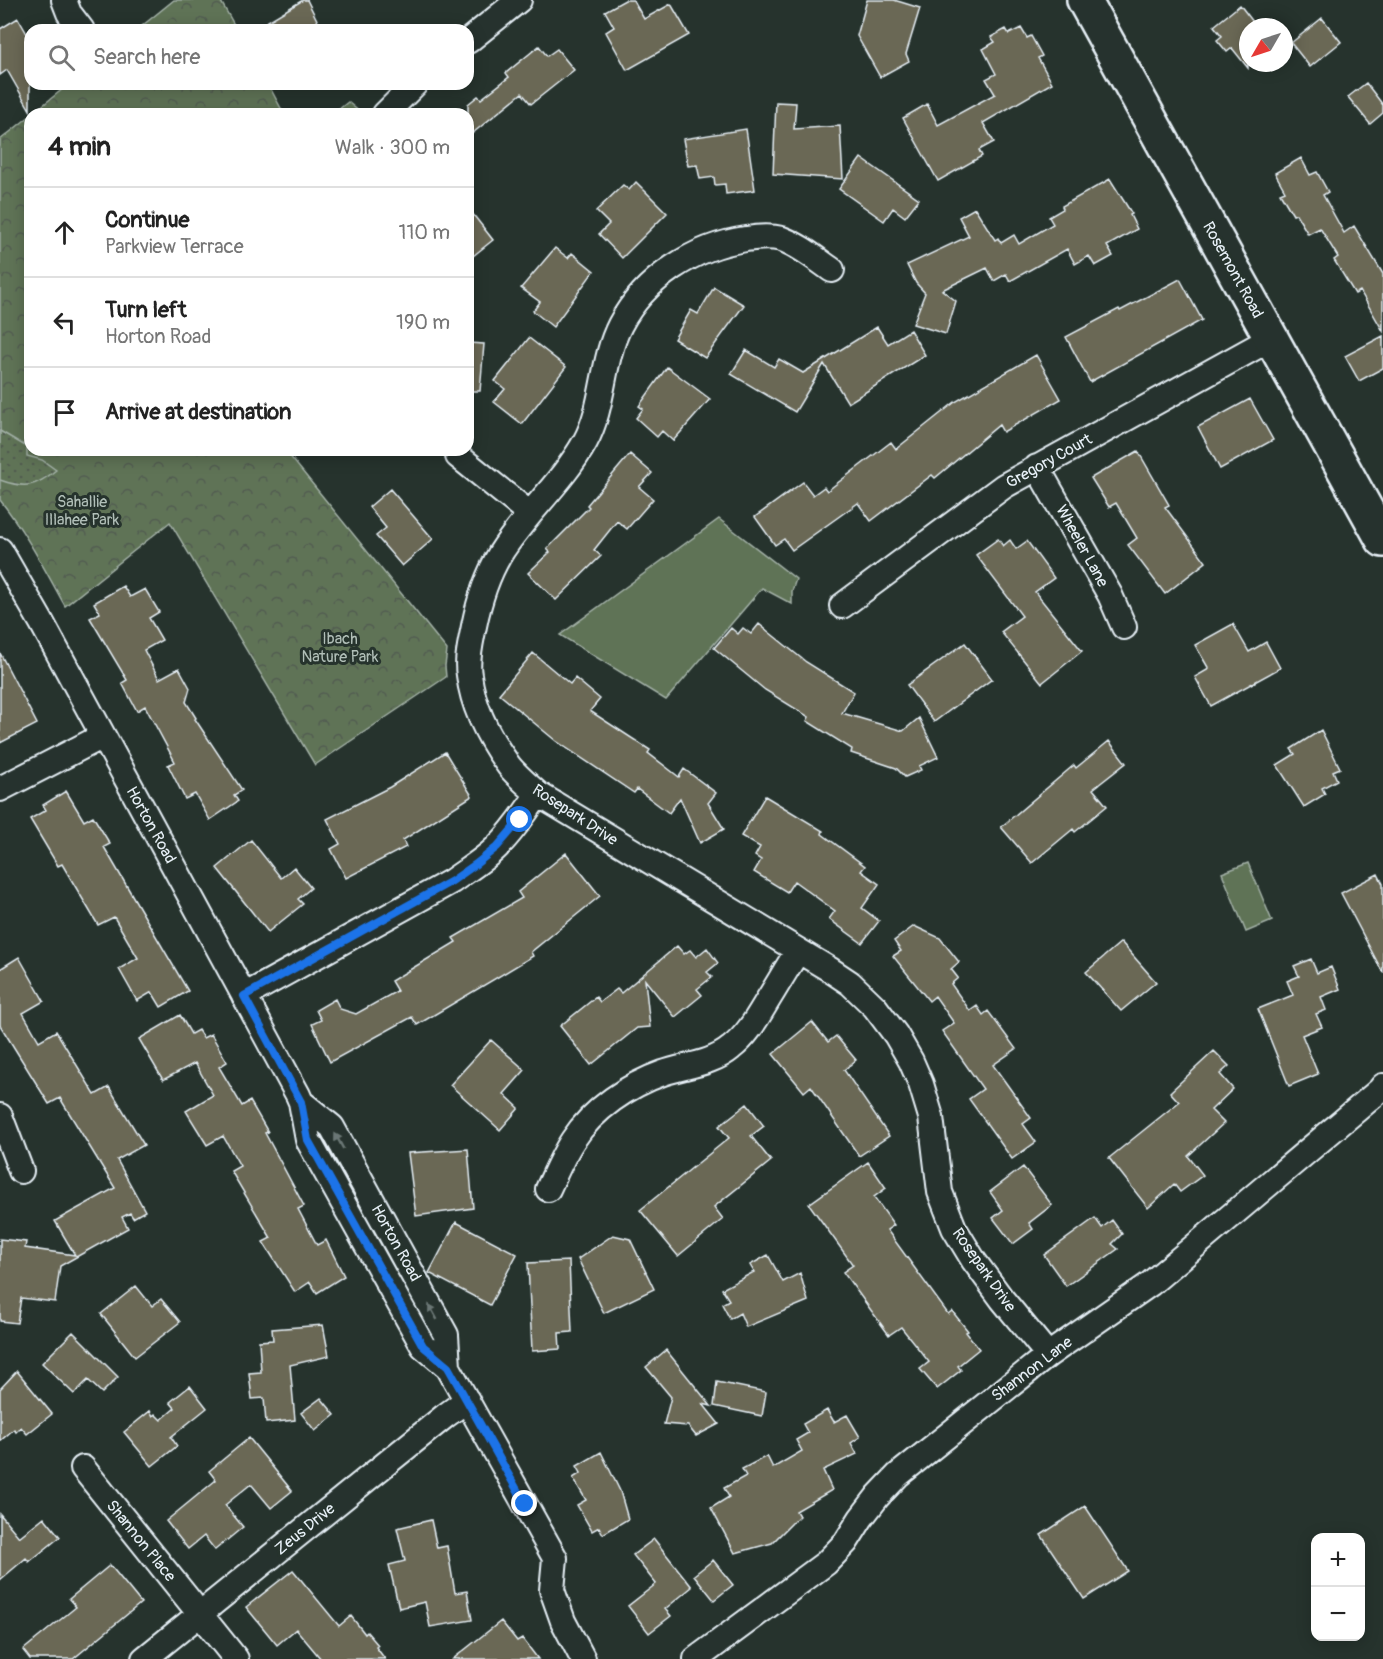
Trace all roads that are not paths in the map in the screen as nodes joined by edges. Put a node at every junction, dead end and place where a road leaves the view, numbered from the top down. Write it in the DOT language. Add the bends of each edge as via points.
graph roads {
  1 [pos="64,0"];
  2 [pos="519,0"];
  3 [pos="1084,0"];
  4 [pos="77,24"];
  5 [pos="474,36"];
  6 [pos="409,90"];
  7 [pos="391,108"];
  8 [pos="832,270"];
  9 [pos="1272,338"];
  10 [pos="458,456"];
  11 [pos="1037,467"];
  12 [pos="530,514"];
  13 [pos="1383,540"];
  14 [pos="0,550"];
  15 [pos="842,606"];
  16 [pos="1125,627"];
  17 [pos="103,736"];
  18 [pos="0,789"];
  19 [pos="538,794"];
  20 [pos="798,951"];
  21 [pos="244,996"];
  22 [pos="1382,1089"];
  23 [pos="0,1116"];
  24 [pos="21,1171"];
  25 [pos="548,1189"];
  26 [pos="1048,1355"];
  27 [pos="467,1400"];
  28 [pos="83,1468"];
  29 [pos="200,1613"];
  30 [pos="144,1659"];
  31 [pos="236,1659"];
  32 [pos="583,1659"];
  33 [pos="696,1659"];
  1 -- 4 [label="street"];
  2 -- 5 [label="street"];
  3 -- 9 [label="main road, Rosemont Road"];
  6 -- 7 [label="street"];
  8 -- 12 [label="street, Rosepark Drive" via="802,249 768,237 730,241 689,256 656,280 636,300 619,326 597,415 586,440 572,464"];
  9 -- 11 [label="street, Gregory Court"];
  9 -- 13 [label="main road, Rosemont Road"];
  10 -- 12 [label="street"];
  11 -- 15 [label="street, Gregory Court" via="1004,486"];
  11 -- 16 [label="street, Wheeler Lane"];
  12 -- 19 [label="street, Rosepark Drive" via="500,554 483,590 468,674 488,734 510,768"];
  14 -- 17 [label="street, Horton Road"];
  17 -- 18 [label="street"];
  17 -- 21 [label="street, Horton Road"];
  19 -- 20 [label="street, Rosepark Drive"];
  19 -- 21 [label="street" via="497,847 452,881"];
  20 -- 25 [label="street" via="741,1040 716,1058 663,1073 614,1099 574,1138"];
  20 -- 26 [label="street, Rosepark Drive" via="850,983 896,1035 921,1084 931,1117 940,1192 954,1228 974,1262"];
  21 -- 27 [label="street, Horton Road" via="301,1102 332,1127 446,1335 448,1367"];
  22 -- 26 [label="street, Shannon Lane" via="1150,1284"];
  23 -- 24 [label="street"];
  26 -- 33 [label="street, Shannon Lane" via="898,1475 826,1563"];
  27 -- 29 [label="street, Zeus Drive"];
  27 -- 32 [label="street, Horton Road" via="555,1558 552,1590"];
  28 -- 29 [label="street, Shannon Place"];
  29 -- 30 [label="street, Zeus Drive"];
  29 -- 31 [label="street, Shannon Place"];
}
